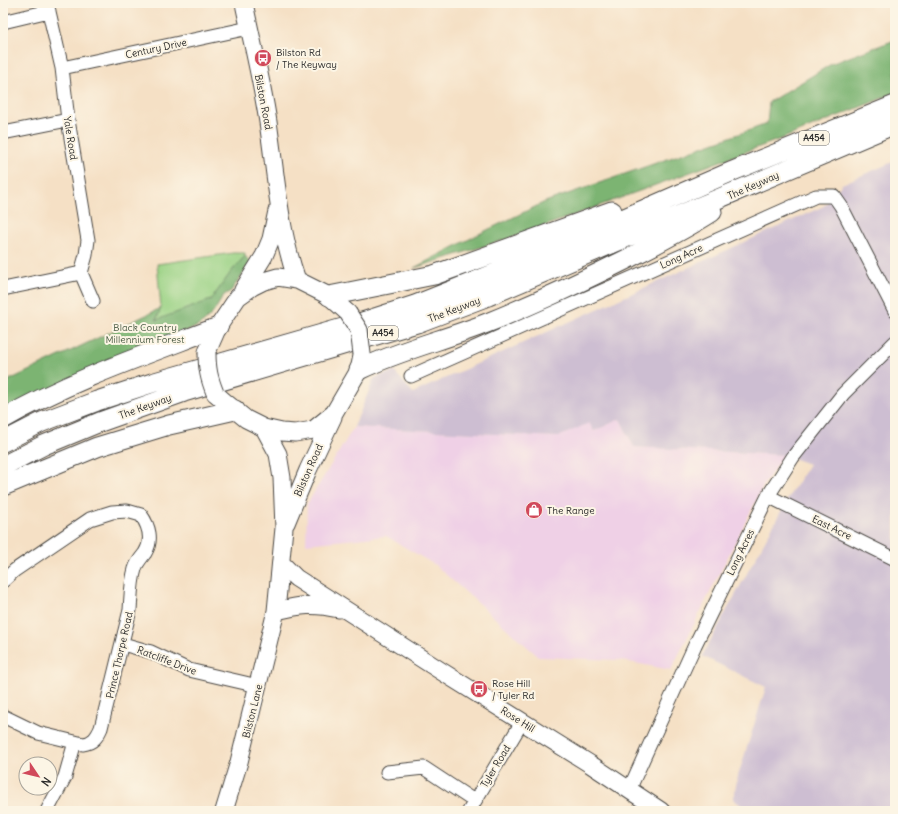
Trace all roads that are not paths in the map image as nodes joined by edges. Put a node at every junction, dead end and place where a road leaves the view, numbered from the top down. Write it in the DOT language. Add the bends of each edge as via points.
graph roads {
  1 [pos="244,3"];
  2 [pos="48,7"];
  3 [pos="3,22"];
  4 [pos="249,28"];
  5 [pos="62,68"];
  6 [pos="895,105"];
  7 [pos="68,120"];
  8 [pos="895,124"];
  9 [pos="3,133"];
  10 [pos="733,171"];
  11 [pos="757,184"];
  12 [pos="279,202"];
  13 [pos="81,273"];
  14 [pos="297,280"];
  15 [pos="3,289"];
  16 [pos="329,296"];
  17 [pos="238,297"];
  18 [pos="93,301"];
  19 [pos="895,311"];
  20 [pos="218,328"];
  21 [pos="895,342"];
  22 [pos="361,362"];
  23 [pos="411,376"];
  24 [pos="235,410"];
  25 [pos="334,413"];
  26 [pos="3,419"];
  27 [pos="264,428"];
  28 [pos="3,442"];
  29 [pos="3,466"];
  30 [pos="3,486"];
  31 [pos="768,496"];
  32 [pos="284,528"];
  33 [pos="895,559"];
  34 [pos="281,563"];
  35 [pos="3,581"];
  36 [pos="276,611"];
  37 [pos="354,614"];
  38 [pos="123,644"];
  39 [pos="258,686"];
  40 [pos="3,716"];
  41 [pos="522,722"];
  42 [pos="74,742"];
  43 [pos="387,772"];
  44 [pos="629,790"];
  45 [pos="471,806"];
  46 [pos="48,811"];
  47 [pos="224,811"];
  48 [pos="661,811"];
  1 -- 4 [label="main road, Bilston Road"];
  2 -- 3 [label="street"];
  2 -- 5 [label="street, Yale Road"];
  4 -- 5 [label="street, Century Drive"];
  4 -- 12 [label="main road, Bilston Road" via="268,120"];
  5 -- 7 [label="street, Yale Road"];
  6 -- 10 [label="highway, The Keyway / A454"];
  7 -- 9 [label="street"];
  7 -- 13 [label="street, Yale Road" via="88,240"];
  8 -- 11 [label="highway, The Keyway / A454"];
  10 -- 16 [label="highway" via="638,201 434,275"];
  10 -- 28 [label="highway, The Keyway / A454" via="519,264 415,305 104,398 42,422"];
  11 -- 22 [label="highway" via="684,230 584,281 486,323 393,355"];
  11 -- 29 [label="highway, The Keyway / A454" via="446,312 184,392 100,422"];
  12 -- 14 [label="main road, Bilston Road" via="289,258"];
  12 -- 17 [label="main road, Bilston Road" via="271,239 264,256"];
  13 -- 15 [label="street"];
  13 -- 18 [label="street"];
  14 -- 16 [label="main road"];
  14 -- 17 [label="main road" via="278,277 264,281"];
  16 -- 22 [label="main road, bridge" via="348,313 359,330 362,345"];
  17 -- 20 [label="main road, Bilston Road"];
  19 -- 23 [label="street, Long Acre" via="841,206 834,196 816,196"];
  20 -- 24 [label="main road, Bilston Road, bridge" via="207,352 209,379 215,393"];
  20 -- 26 [label="highway" via="95,373"];
  21 -- 31 [label="street, Long Acres" via="843,394 793,457"];
  22 -- 25 [label="main road, Bilston Road"];
  24 -- 27 [label="main road"];
  24 -- 30 [label="highway" via="169,425 97,447"];
  25 -- 27 [label="main road" via="312,430 295,433"];
  25 -- 32 [label="main road, Bilston Road"];
  27 -- 32 [label="main road, Bilston Road" via="278,454 282,478"];
  31 -- 33 [label="street, East Acre"];
  31 -- 44 [label="street, Long Acres" via="694,645"];
  32 -- 34 [label="main road, Bilston Road"];
  34 -- 36 [label="main road, Bilston Road"];
  34 -- 37 [label="main road, Rose Hill" via="296,578"];
  35 -- 38 [label="street, Prince Thorpe Road" via="90,519 112,512 127,511 141,515 149,529 149,538 146,551 135,568"];
  36 -- 37 [label="main road, Rose Hill" via="298,605 317,604"];
  36 -- 39 [label="main road, Bilston Lane"];
  37 -- 41 [label="main road, Rose Hill"];
  38 -- 39 [label="street, Ratcliffe Drive" via="151,652 189,670"];
  38 -- 42 [label="street, Prince Thorpe Road" via="97,736 89,744"];
  39 -- 47 [label="main road, Bilston Lane"];
  40 -- 42 [label="street, Prince Thorpe Road" via="38,733"];
  41 -- 44 [label="main road, Rose Hill"];
  41 -- 45 [label="street, Tyler Road"];
  42 -- 46 [label="street" via="65,777"];
  43 -- 45 [label="street" via="424,768"];
  44 -- 48 [label="main road, Rose Hill"];
}
